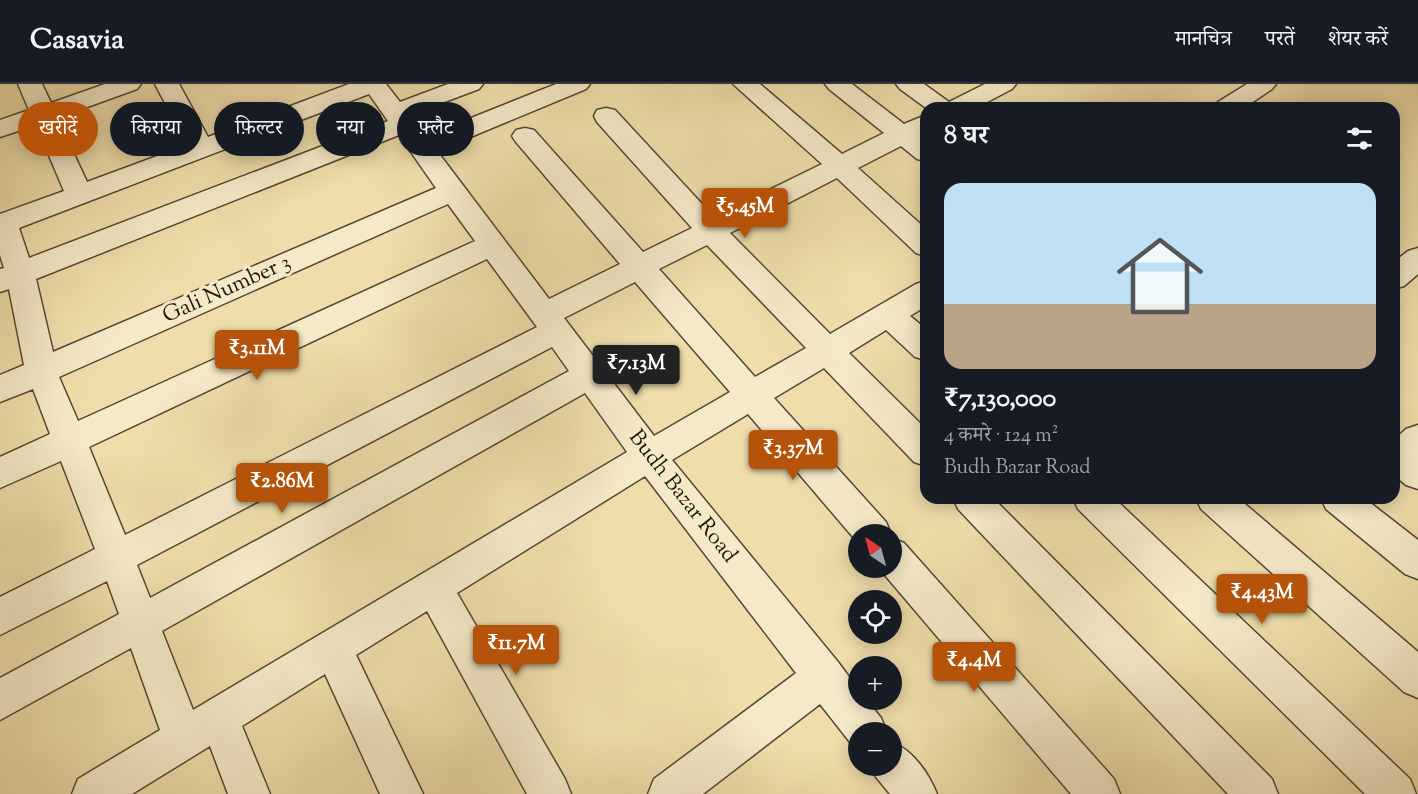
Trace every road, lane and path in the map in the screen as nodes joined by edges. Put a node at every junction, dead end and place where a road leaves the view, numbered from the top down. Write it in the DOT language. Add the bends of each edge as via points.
graph roads {
  1 [pos="30,84"];
  2 [pos="129,84"];
  3 [pos="168,84"];
  4 [pos="373,84"];
  5 [pos="471,84"];
  6 [pos="578,84"];
  7 [pos="744,84"];
  8 [pos="837,84"];
  9 [pos="908,84"];
  10 [pos="1004,84"];
  11 [pos="1264,84"];
  12 [pos="38,102"];
  13 [pos="77,102"];
  14 [pos="178,102"];
  15 [pos="445,102"];
  16 [pos="946,102"];
  17 [pos="967,102"];
  18 [pos="1236,102"];
  19 [pos="474,111"];
  20 [pos="397,115"];
  21 [pos="606,116"];
  22 [pos="18,123"];
  23 [pos="0,129"];
  24 [pos="914,129"];
  25 [pos="397,132"];
  26 [pos="525,135"];
  27 [pos="202,148"];
  28 [pos="62,156"];
  29 [pos="181,156"];
  30 [pos="427,156"];
  31 [pos="840,166"];
  32 [pos="453,191"];
  33 [pos="80,195"];
  34 [pos="2,225"];
  35 [pos="711,231"];
  36 [pos="920,240"];
  37 [pos="493,244"];
  38 [pos="1418,258"];
  39 [pos="641,266"];
  40 [pos="1400,273"];
  41 [pos="10,277"];
  42 [pos="920,295"];
  43 [pos="888,314"];
  44 [pos="551,322"];
  45 [pos="920,343"];
  46 [pos="827,350"];
  47 [pos="41,370"];
  48 [pos="590,375"];
  49 [pos="0,388"];
  50 [pos="752,395"];
  51 [pos="70,440"];
  52 [pos="920,446"];
  53 [pos="649,456"];
  54 [pos="0,473"];
  55 [pos="976,504"];
  56 [pos="1096,504"];
  57 [pos="1220,504"];
  58 [pos="1346,504"];
  59 [pos="864,524"];
  60 [pos="116,557"];
  61 [pos="1418,562"];
  62 [pos="902,568"];
  63 [pos="433,587"];
  64 [pos="0,617"];
  65 [pos="140,623"];
  66 [pos="333,649"];
  67 [pos="824,676"];
  68 [pos="1418,678"];
  69 [pos="0,700"];
  70 [pos="219,718"];
  71 [pos="859,722"];
  72 [pos="184,739"];
  73 [pos="902,776"];
  74 [pos="101,792"];
  75 [pos="249,794"];
  76 [pos="402,794"];
  77 [pos="550,794"];
  78 [pos="669,794"];
  79 [pos="916,794"];
  80 [pos="1099,794"];
  81 [pos="1257,794"];
  82 [pos="1395,794"];
  1 -- 12 [label="street"];
  2 -- 13 [label="street"];
  3 -- 14 [label="street"];
  4 -- 20 [label="street, Budh Bazar Road"];
  4 -- 27 [label="street"];
  5 -- 15 [label="street"];
  6 -- 19 [label="street"];
  7 -- 31 [label="street"];
  8 -- 24 [label="street"];
  9 -- 16 [label="street"];
  10 -- 17 [label="street"];
  11 -- 18 [label="street"];
  21 -- 35 [label="street"];
  22 -- 23 [label="street"];
  24 -- 31 [label="street"];
  25 -- 41 [label="street"];
  26 -- 39 [label="street"];
  28 -- 33 [label="street"];
  29 -- 33 [label="street"];
  30 -- 32 [label="street, Budh Bazar Road"];
  31 -- 35 [label="street"];
  31 -- 36 [label="street"];
  32 -- 37 [label="street, Budh Bazar Road"];
  32 -- 47 [label="street, Gali Number 3"];
  33 -- 34 [label="street"];
  34 -- 41 [label="street"];
  35 -- 39 [label="street"];
  35 -- 46 [label="street"];
  37 -- 44 [label="street, Budh Bazar Road"];
  37 -- 51 [label="street"];
  38 -- 40 [label="street"];
  39 -- 44 [label="street"];
  39 -- 50 [label="street"];
  41 -- 47 [label="street"];
  42 -- 43 [label="street"];
  43 -- 45 [label="street"];
  43 -- 46 [label="street"];
  44 -- 48 [label="street, Budh Bazar Road"];
  44 -- 60 [label="street"];
  46 -- 50 [label="street"];
  46 -- 52 [label="street"];
  47 -- 49 [label="street, Gali Number 3"];
  47 -- 51 [label="street"];
  48 -- 53 [label="street, Budh Bazar Road"];
  48 -- 65 [label="street"];
  50 -- 53 [label="street"];
  50 -- 59 [label="street"];
  51 -- 54 [label="street"];
  51 -- 60 [label="street"];
  53 -- 63 [label="street"];
  53 -- 67 [label="street, Budh Bazar Road"];
  55 -- 81 [label="street"];
  56 -- 82 [label="street"];
  57 -- 68 [label="street"];
  58 -- 61 [label="street"];
  60 -- 64 [label="street"];
  60 -- 65 [label="street"];
  62 -- 80 [label="street"];
  63 -- 66 [label="street"];
  63 -- 77 [label="street"];
  65 -- 69 [label="street"];
  65 -- 72 [label="street"];
  66 -- 70 [label="street"];
  66 -- 76 [label="street"];
  67 -- 71 [label="street, Budh Bazar Road"];
  67 -- 78 [label="street"];
  70 -- 72 [label="street"];
  70 -- 75 [label="street"];
  72 -- 74 [label="street"];
  73 -- 79 [label="street"];
}
